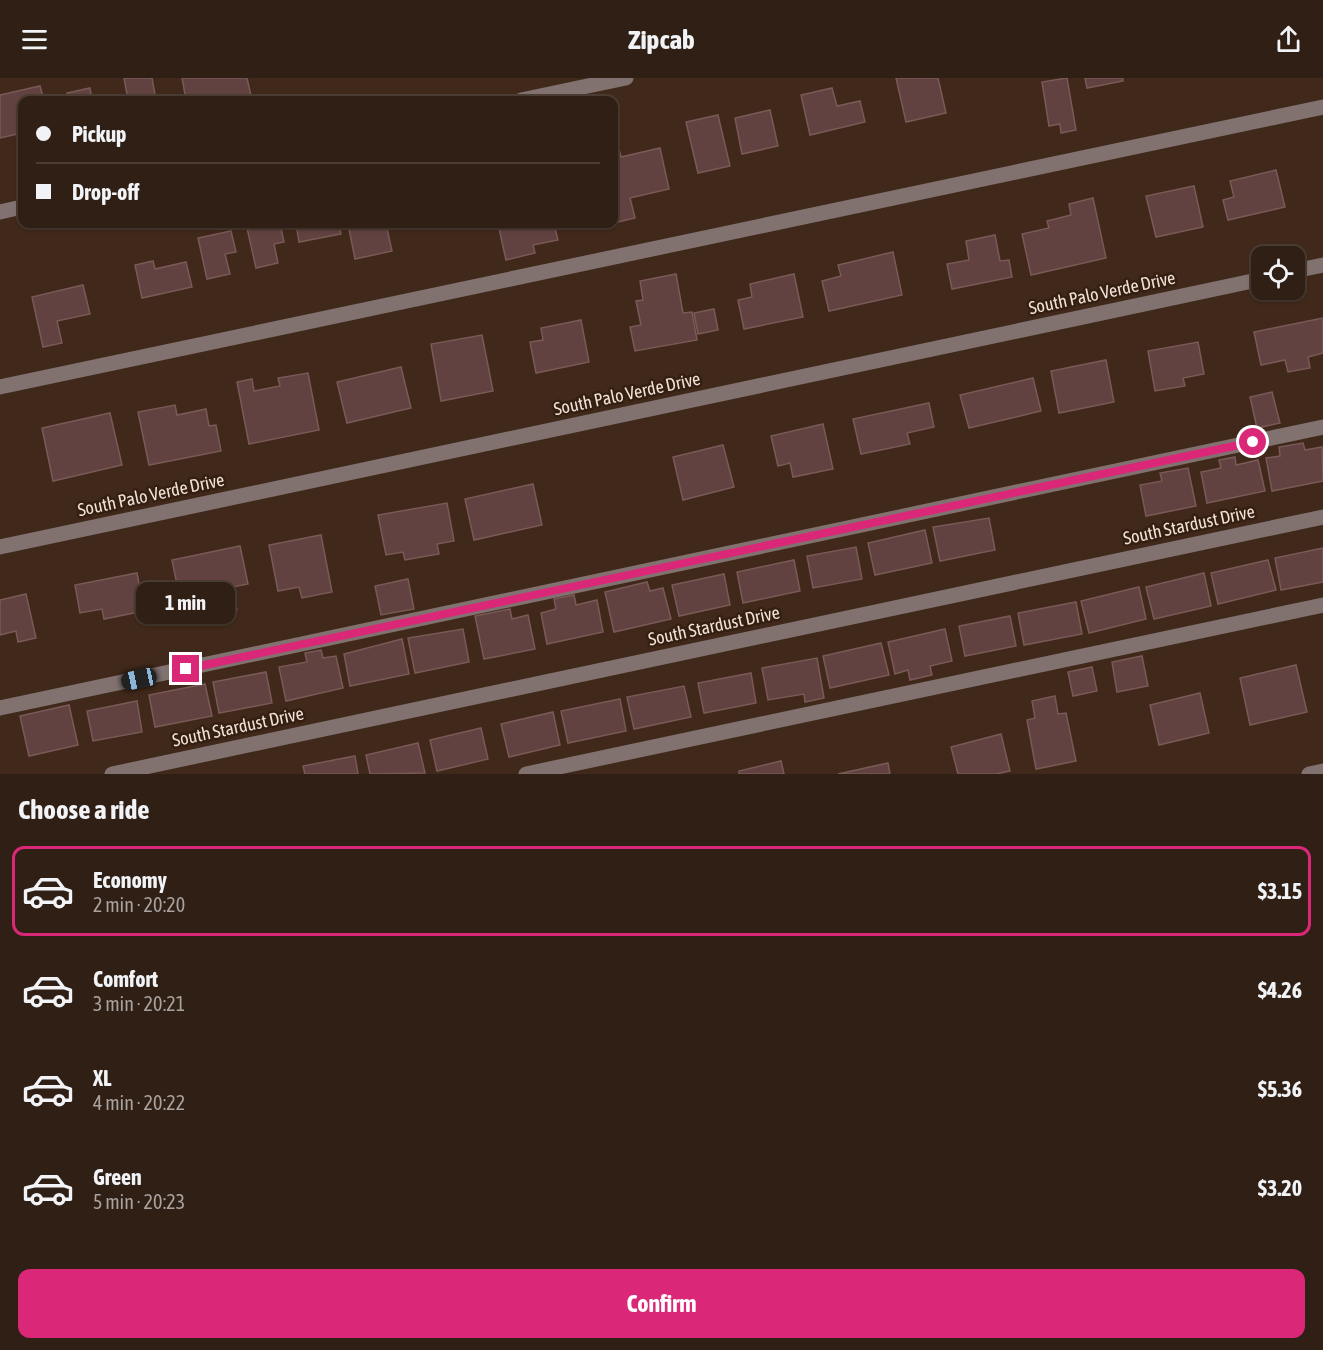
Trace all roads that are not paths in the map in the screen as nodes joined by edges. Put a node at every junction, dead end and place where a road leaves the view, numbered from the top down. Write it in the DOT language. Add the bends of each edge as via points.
graph roads {
  1 [pos="626,78"];
  2 [pos="540,96"];
  3 [pos="1323,107"];
  4 [pos="18,208"];
  5 [pos="0,212"];
  6 [pos="1323,266"];
  7 [pos="1305,270"];
  8 [pos="1251,281"];
  9 [pos="0,387"];
  10 [pos="1323,427"];
  11 [pos="1323,517"];
  12 [pos="0,547"];
  13 [pos="1323,605"];
  14 [pos="0,708"];
  15 [pos="1323,771"];
  16 [pos="112,774"];
  17 [pos="526,774"];
  18 [pos="1309,774"];
  1 -- 2 [label="street"];
  3 -- 9 [label="street"];
  4 -- 5 [label="street"];
  6 -- 7 [label="street"];
  8 -- 12 [label="street, South Palo Verde Drive"];
  10 -- 14 [label="street"];
  11 -- 16 [label="street, South Stardust Drive"];
  13 -- 17 [label="street"];
  15 -- 18 [label="street"];
}
